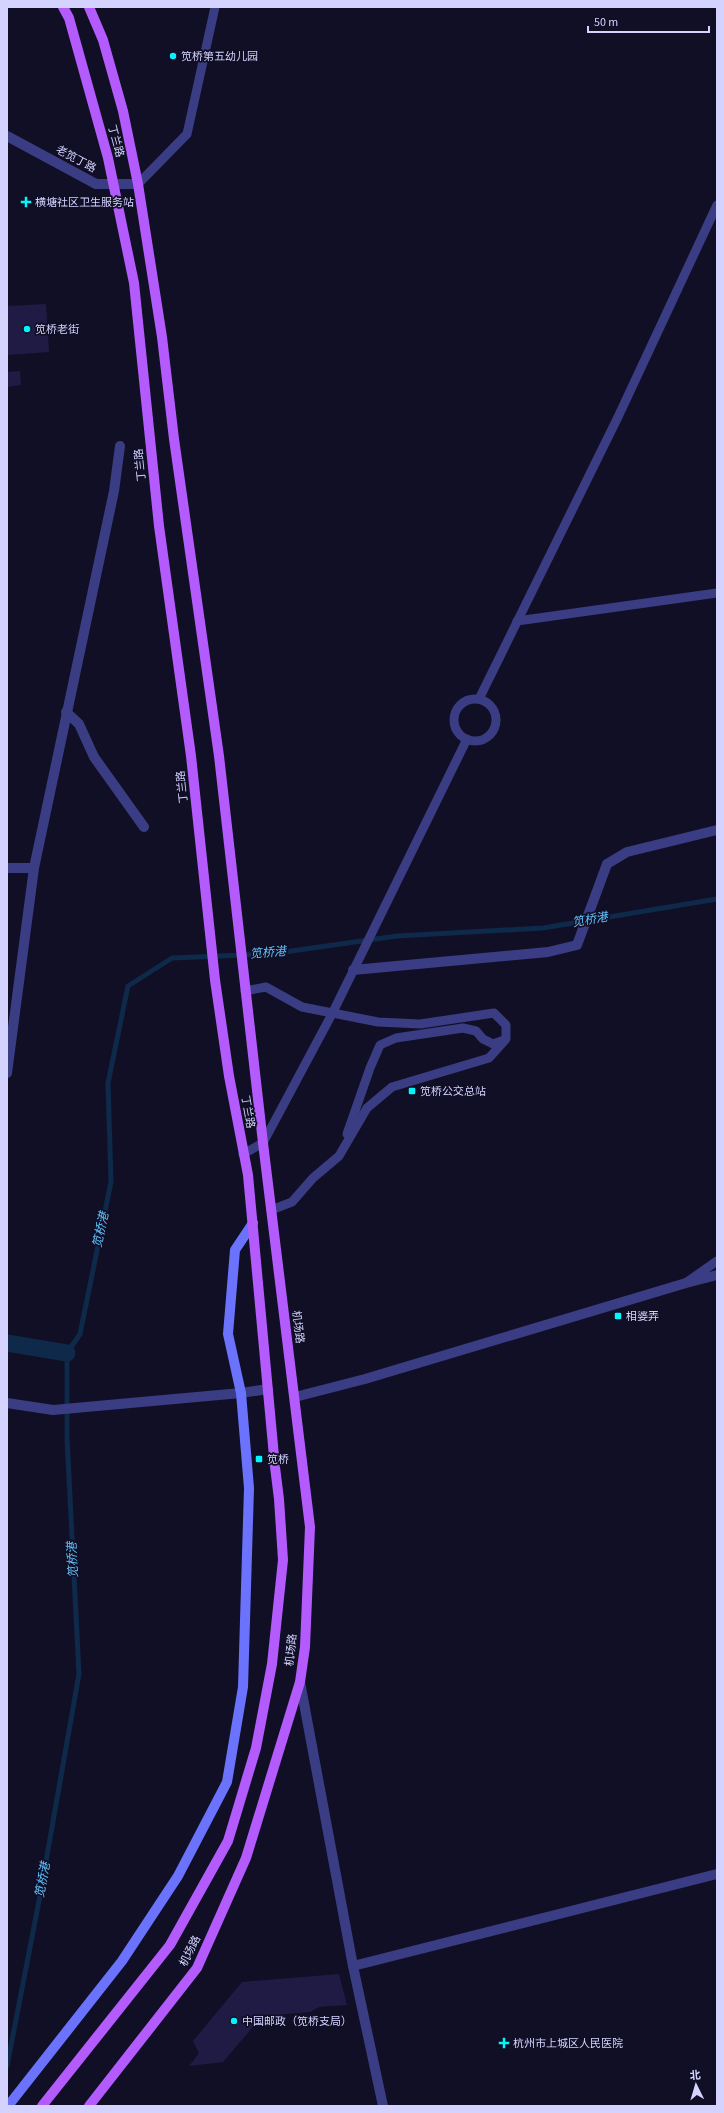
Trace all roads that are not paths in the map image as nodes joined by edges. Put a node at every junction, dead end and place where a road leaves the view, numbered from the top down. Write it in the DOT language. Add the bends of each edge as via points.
graph roads {
  1 [pos="63,7"];
  2 [pos="89,7"];
  3 [pos="215,7"];
  4 [pos="7,136"];
  5 [pos="114,184"];
  6 [pos="138,184"];
  7 [pos="717,205"];
  8 [pos="120,446"];
  9 [pos="717,593"];
  10 [pos="517,621"];
  11 [pos="479,699"];
  12 [pos="66,712"];
  13 [pos="466,739"];
  14 [pos="144,827"];
  15 [pos="717,830"];
  16 [pos="7,868"];
  17 [pos="34,868"];
  18 [pos="353,970"];
  19 [pos="245,991"];
  20 [pos="332,1014"];
  21 [pos="506,1039"];
  22 [pos="7,1073"];
  23 [pos="263,1143"];
  24 [pos="243,1154"];
  25 [pos="339,1156"];
  26 [pos="271,1210"];
  27 [pos="253,1223"];
  28 [pos="717,1261"];
  29 [pos="717,1275"];
  30 [pos="686,1283"];
  31 [pos="268,1389"];
  32 [pos="241,1393"];
  33 [pos="295,1397"];
  34 [pos="7,1403"];
  35 [pos="300,1682"];
  36 [pos="717,1874"];
  37 [pos="353,1966"];
  38 [pos="8,2106"];
  39 [pos="42,2106"];
  40 [pos="89,2106"];
  41 [pos="383,2106"];
  1 -- 5 [label="main road, 丁兰路"];
  2 -- 6 [label="main road, 丁兰路" via="104,40 123,111"];
  3 -- 6 [label="lane" via="187,134"];
  4 -- 5 [label="street, 老笕丁路" via="96,184"];
  5 -- 6 [label="street, 老笕丁路"];
  5 -- 24 [label="main road, 丁兰路" via="134,283 159,526 191,756 215,980"];
  6 -- 19 [label="main road, 丁兰路" via="199,607"];
  7 -- 10 [label="lane" via="618,417"];
  8 -- 12 [label="street" via="114,491"];
  9 -- 10 [label="lane"];
  10 -- 11 [label="lane"];
  11 -- 13 [label="lane" via="466,701 456,710 456,730"];
  11 -- 13 [label="lane" via="491,706 496,719 495,726 487,737 480,740"];
  12 -- 14 [label="street" via="80,724 94,758"];
  12 -- 17 [label="street"];
  13 -- 18 [label="lane"];
  15 -- 18 [label="street" via="627,852 607,864 577,945 548,952"];
  16 -- 17 [label="street"];
  17 -- 22 [label="street"];
  18 -- 20 [label="lane"];
  19 -- 20 [label="lane" via="266,987 302,1007"];
  19 -- 23 [label="main road, 丁兰路"];
  20 -- 21 [label="lane" via="378,1022 420,1024 494,1013 506,1025"];
  20 -- 23 [label="lane"];
  21 -- 25 [label="lane" via="490,1058 392,1087 367,1108"];
  21 -- 25 [label="lane" via="492,1044 476,1031 463,1028 396,1038 380,1045"];
  23 -- 24 [label="lane"];
  23 -- 26 [label="main road, 机场路"];
  24 -- 27 [label="main road, 机场路"];
  25 -- 26 [label="lane" via="292,1202"];
  26 -- 33 [label="main road, 机场路"];
  27 -- 31 [label="main road, 机场路"];
  27 -- 32 [label="main road" via="234,1250 228,1334"];
  28 -- 30 [label="lane"];
  29 -- 30 [label="street"];
  30 -- 33 [label="street" via="366,1379"];
  31 -- 32 [label="street"];
  31 -- 39 [label="main road, 机场路" via="283,1560 272,1664 256,1748 228,1841 170,1945"];
  32 -- 34 [label="street" via="60,1410"];
  32 -- 38 [label="main road" via="249,1488 243,1687 227,1782 178,1876 122,1961"];
  33 -- 35 [label="main road, 机场路" via="310,1527 305,1647"];
  35 -- 37 [label="street"];
  35 -- 40 [label="main road, 机场路" via="246,1858 197,1968"];
  36 -- 37 [label="street"];
  37 -- 41 [label="street"];
}
